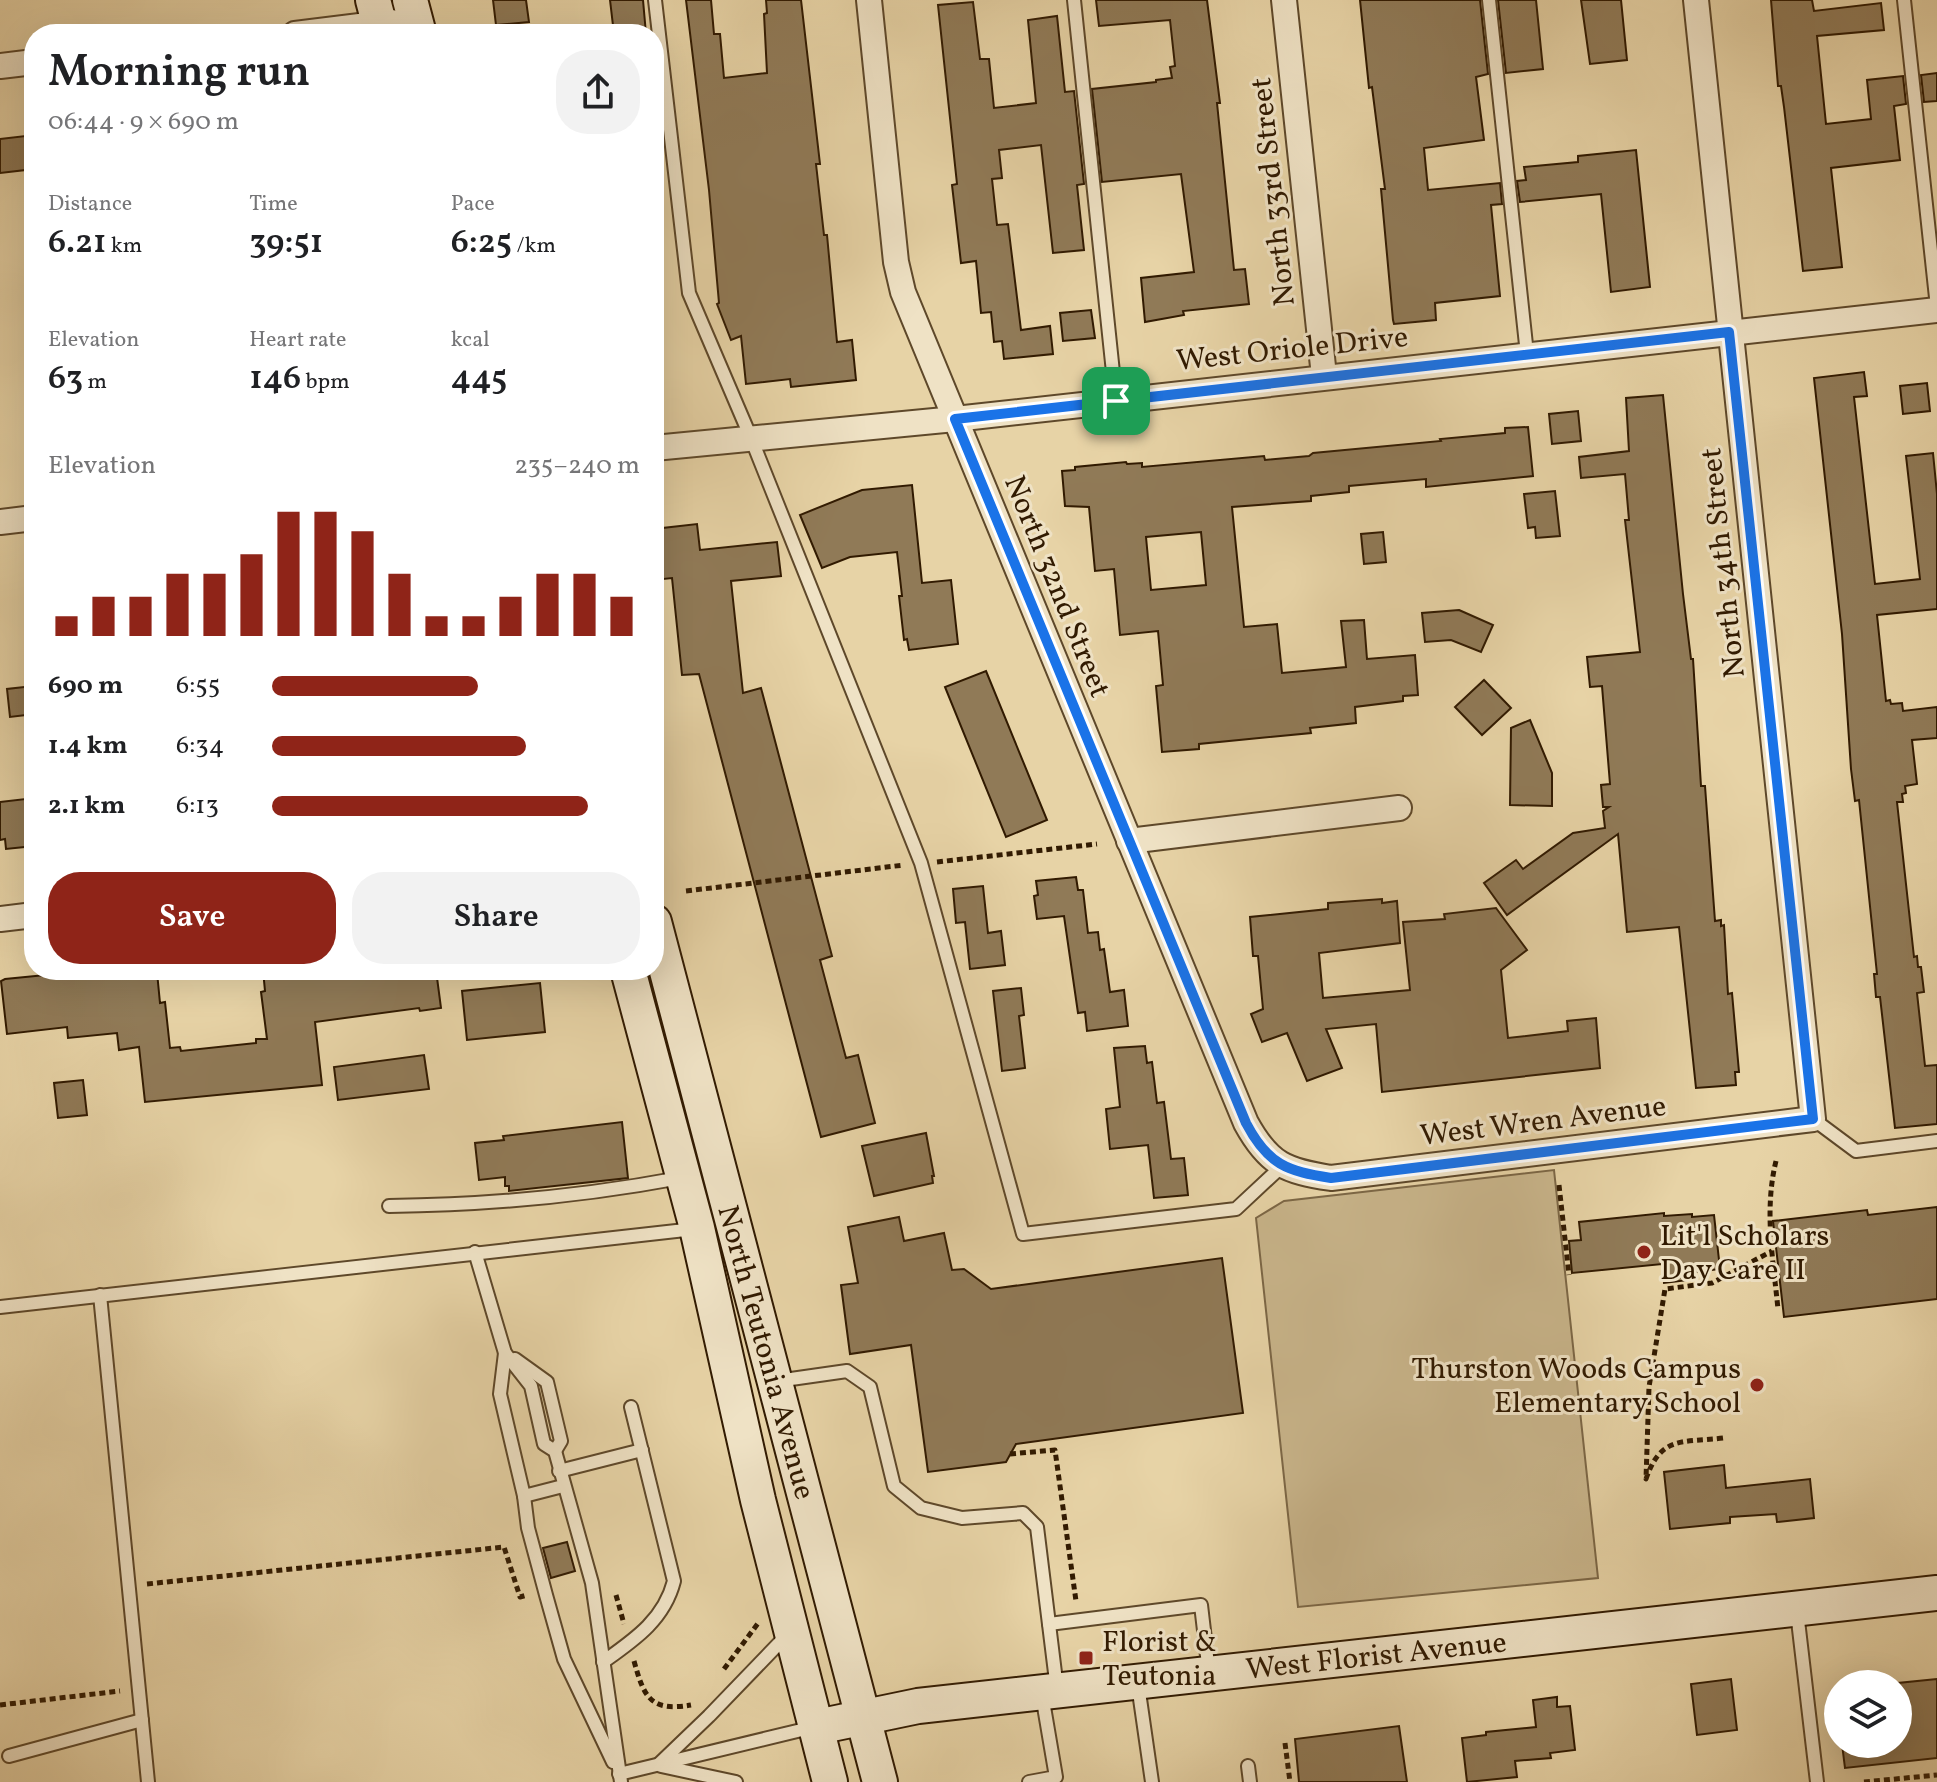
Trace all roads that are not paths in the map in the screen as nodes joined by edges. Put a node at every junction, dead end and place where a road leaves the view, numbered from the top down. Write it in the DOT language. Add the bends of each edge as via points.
graph roads {
  1 [pos="655,0"];
  2 [pos="869,0"];
  3 [pos="1074,0"];
  4 [pos="1284,0"];
  5 [pos="1489,0"];
  6 [pos="1696,0"];
  7 [pos="1904,0"];
  8 [pos="415,17"];
  9 [pos="379,20"];
  10 [pos="355,24"];
  11 [pos="658,24"];
  12 [pos="24,63"];
  13 [pos="0,66"];
  14 [pos="664,78"];
  15 [pos="1937,309"];
  16 [pos="1729,332"];
  17 [pos="1527,354"];
  18 [pos="1324,376"];
  19 [pos="1116,401"];
  20 [pos="955,419"];
  21 [pos="751,438"];
  22 [pos="664,447"];
  23 [pos="24,519"];
  24 [pos="0,522"];
  25 [pos="1399,808"];
  26 [pos="1129,841"];
  27 [pos="24,916"];
  28 [pos="0,919"];
  29 [pos="664,960"];
  30 [pos="631,980"];
  31 [pos="1813,1119"];
  32 [pos="1937,1141"];
  33 [pos="1281,1167"];
  34 [pos="684,1178"];
  35 [pos="389,1206"];
  36 [pos="697,1228"];
  37 [pos="475,1252"];
  38 [pos="100,1295"];
  39 [pos="0,1307"];
  40 [pos="505,1353"];
  41 [pos="774,1381"];
  42 [pos="631,1407"];
  43 [pos="642,1450"];
  44 [pos="559,1471"];
  45 [pos="563,1486"];
  46 [pos="524,1496"];
  47 [pos="1937,1593"];
  48 [pos="1797,1609"];
  49 [pos="1049,1624"];
  50 [pos="776,1626"];
  51 [pos="603,1662"];
  52 [pos="1209,1673"];
  53 [pos="1137,1682"];
  54 [pos="1049,1691"];
  55 [pos="864,1717"];
  56 [pos="142,1720"];
  57 [pos="817,1727"];
  58 [pos="9,1756"];
  59 [pos="657,1765"];
  60 [pos="1248,1766"];
  61 [pos="620,1778"];
  62 [pos="148,1782"];
  63 [pos="736,1782"];
  64 [pos="830,1782"];
  65 [pos="880,1782"];
  66 [pos="1029,1782"];
  67 [pos="1152,1782"];
  68 [pos="1250,1782"];
  69 [pos="1817,1782"];
  1 -- 11 [label="lane"];
  2 -- 20 [label="street, North 32nd Street" via="896,262 903,292"];
  3 -- 19 [label="lane"];
  4 -- 18 [label="street, North 33rd Street"];
  5 -- 17 [label="lane"];
  6 -- 16 [label="street, North 34th Street"];
  7 -- 15 [label="lane"];
  8 -- 9 [label="street"];
  9 -- 10 [label="street"];
  12 -- 13 [label="street"];
  14 -- 21 [label="lane" via="689,293"];
  15 -- 16 [label="street, West Oriole Drive"];
  16 -- 17 [label="street, West Oriole Drive"];
  16 -- 31 [label="street, North 34th Street"];
  17 -- 18 [label="street, West Oriole Drive"];
  18 -- 19 [label="street, West Oriole Drive"];
  19 -- 20 [label="street, West Oriole Drive"];
  20 -- 21 [label="street, West Oriole Drive"];
  20 -- 26 [label="street, North 32nd Street"];
  21 -- 22 [label="street, West Oriole Drive"];
  21 -- 33 [label="lane" via="921,863 1023,1234 1236,1209"];
  23 -- 24 [label="street"];
  25 -- 26 [label="street"];
  26 -- 33 [label="street, North 32nd Street" via="1246,1123"];
  27 -- 28 [label="street"];
  29 -- 41 [label="main road, North Teutonia Avenue"];
  30 -- 34 [label="main road, North Teutonia Avenue"];
  31 -- 32 [label="lane" via="1856,1151"];
  31 -- 33 [label="street, West Wren Avenue" via="1331,1178"];
  34 -- 35 [label="lane" via="471,1205"];
  34 -- 36 [label="main road, North Teutonia Avenue"];
  36 -- 37 [label="lane"];
  36 -- 50 [label="main road, North Teutonia Avenue" via="758,1500"];
  37 -- 38 [label="lane"];
  37 -- 40 [label="lane"];
  38 -- 39 [label="lane"];
  38 -- 56 [label="lane"];
  40 -- 44 [label="lane" via="531,1386 544,1444 555,1451"];
  40 -- 46 [label="lane" via="500,1394"];
  41 -- 49 [label="lane" via="847,1371 870,1387 894,1486 921,1508 962,1518 1023,1513 1037,1527"];
  41 -- 55 [label="main road, North Teutonia Avenue"];
  42 -- 43 [label="lane"];
  43 -- 44 [label="lane"];
  43 -- 51 [label="lane" via="674,1581 670,1597 645,1631"];
  44 -- 45 [label="lane"];
  45 -- 46 [label="lane"];
  45 -- 51 [label="lane" via="593,1589"];
  46 -- 61 [label="lane" via="564,1659"];
  47 -- 48 [label="main road, West Florist Avenue"];
  48 -- 52 [label="main road, West Florist Avenue"];
  48 -- 69 [label="lane"];
  49 -- 52 [label="lane" via="1201,1605"];
  49 -- 54 [label="lane"];
  50 -- 57 [label="main road, North Teutonia Avenue"];
  50 -- 59 [label="lane" via="709,1716"];
  51 -- 61 [label="lane"];
  52 -- 53 [label="main road, West Florist Avenue"];
  53 -- 54 [label="main road, West Florist Avenue"];
  53 -- 67 [label="lane"];
  54 -- 55 [label="main road, West Florist Avenue"];
  54 -- 66 [label="lane" via="1056,1777"];
  55 -- 57 [label="main road, West Florist Avenue"];
  55 -- 65 [label="main road, North Teutonia Avenue"];
  56 -- 58 [label="lane"];
  56 -- 62 [label="lane"];
  57 -- 59 [label="lane"];
  57 -- 64 [label="main road, North Teutonia Avenue"];
  59 -- 61 [label="lane"];
  59 -- 63 [label="lane"];
  60 -- 68 [label="lane"];
}
